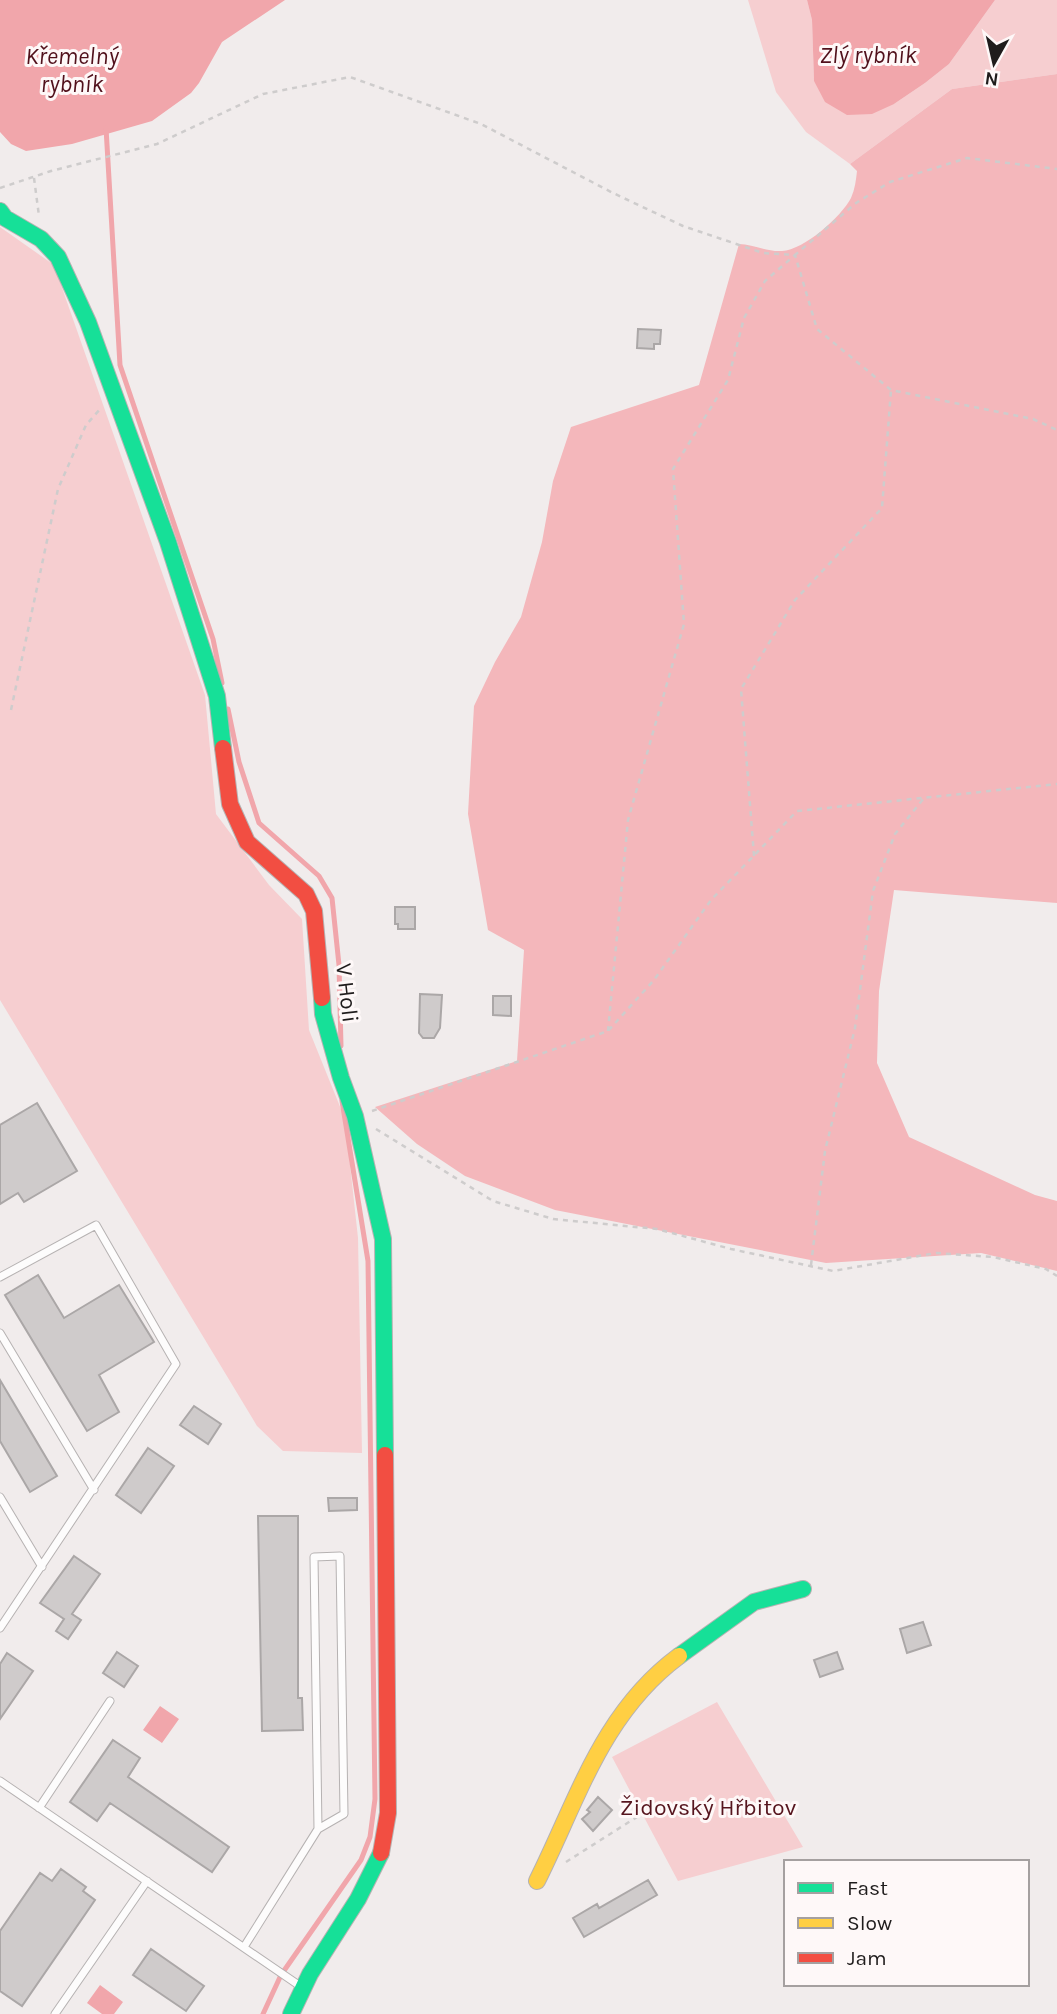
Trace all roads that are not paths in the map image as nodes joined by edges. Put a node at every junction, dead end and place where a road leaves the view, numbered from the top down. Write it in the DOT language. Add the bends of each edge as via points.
graph roads {
  1 [pos="0,211"];
  2 [pos="0,1277"];
  3 [pos="0,1333"];
  4 [pos="94,1490"];
  5 [pos="0,1497"];
  6 [pos="41,1567"];
  7 [pos="803,1589"];
  8 [pos="0,1628"];
  9 [pos="110,1701"];
  10 [pos="0,1781"];
  11 [pos="39,1808"];
  12 [pos="318,1829"];
  13 [pos="148,1881"];
  14 [pos="537,1881"];
  15 [pos="244,1947"];
  16 [pos="301,1986"];
  17 [pos="55,2014"];
  18 [pos="291,2014"];
  1 -- 16 [label="street, V Holi" via="41,239 58,257 88,322 168,542 217,696 230,804 237,823 247,842 306,894 314,911 323,1014 355,1116 383,1239 386,1836 379,1859"];
  2 -- 4 [label="lane" via="96,1225 176,1364"];
  3 -- 4 [label="lane"];
  4 -- 6 [label="lane"];
  5 -- 6 [label="lane"];
  6 -- 8 [label="lane"];
  7 -- 14 [label="street" via="760,1599 676,1658 631,1700 584,1780"];
  9 -- 11 [label="lane"];
  10 -- 11 [label="lane"];
  11 -- 13 [label="lane"];
  12 -- 12 [label="lane" via="314,1557 340,1556 344,1814"];
  12 -- 15 [label="lane"];
  13 -- 15 [label="lane"];
  13 -- 17 [label="lane"];
  15 -- 16 [label="lane"];
  16 -- 18 [label="street, V Holi"];
}
